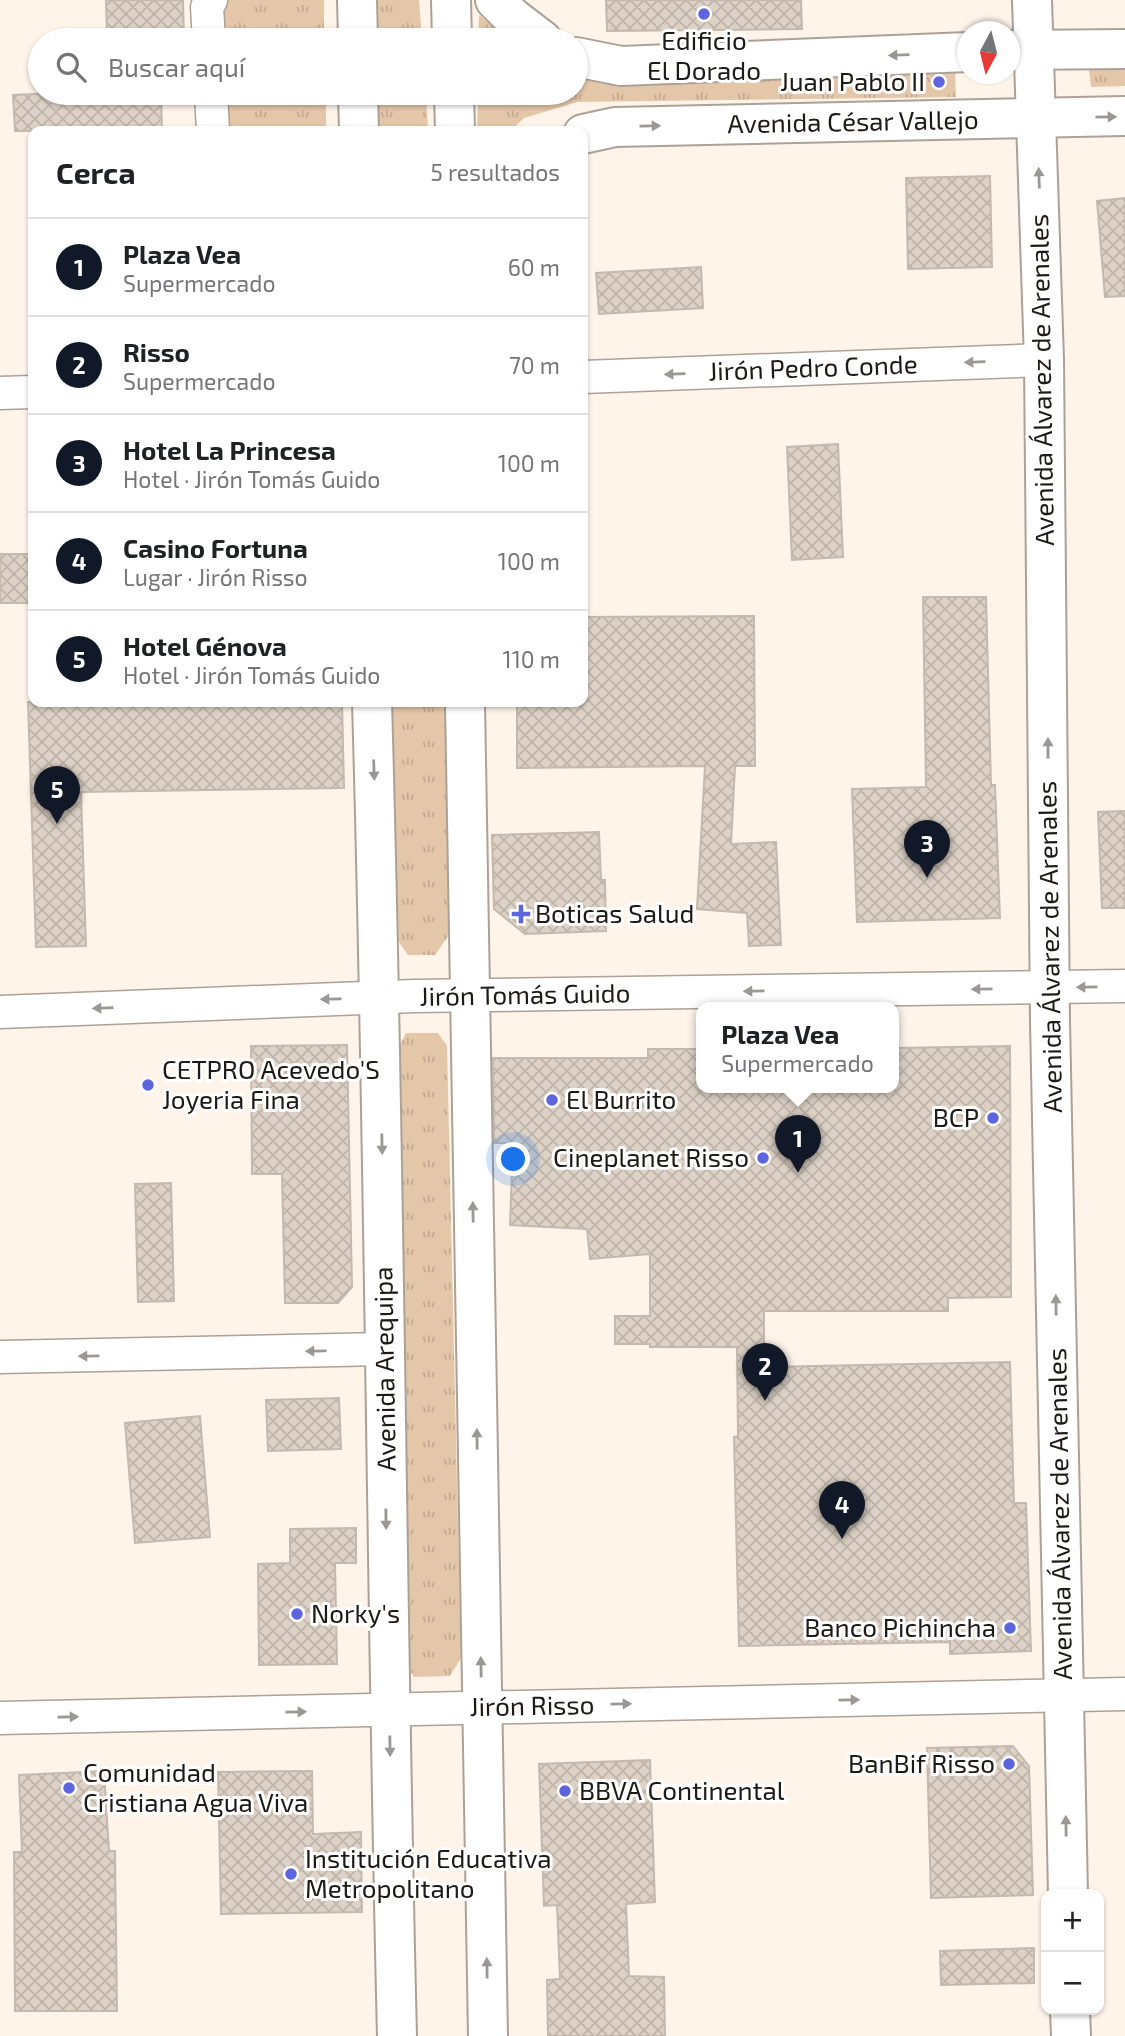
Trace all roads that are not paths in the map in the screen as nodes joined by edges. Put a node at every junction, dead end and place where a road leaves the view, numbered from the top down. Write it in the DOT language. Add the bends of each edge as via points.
graph roads {
  1 [pos="211,0"];
  2 [pos="357,0"];
  3 [pos="451,0"];
  4 [pos="495,0"];
  5 [pos="1032,0"];
  6 [pos="208,28"];
  7 [pos="358,28"];
  8 [pos="452,28"];
  9 [pos="526,28"];
  10 [pos="1022,49"];
  11 [pos="1125,49"];
  12 [pos="957,52"];
  13 [pos="588,59"];
  14 [pos="212,105"];
  15 [pos="358,105"];
  16 [pos="454,105"];
  17 [pos="1125,116"];
  18 [pos="1037,118"];
  19 [pos="213,126"];
  20 [pos="359,126"];
  21 [pos="455,126"];
  22 [pos="588,133"];
  23 [pos="1044,360"];
  24 [pos="588,377"];
  25 [pos="28,392"];
  26 [pos="0,393"];
  27 [pos="372,707"];
  28 [pos="464,707"];
  29 [pos="1125,986"];
  30 [pos="1050,988"];
  31 [pos="469,995"];
  32 [pos="380,998"];
  33 [pos="0,1012"];
  34 [pos="384,1349"];
  35 [pos="0,1357"];
  36 [pos="1125,1694"];
  37 [pos="1064,1695"];
  38 [pos="482,1708"];
  39 [pos="389,1710"];
  40 [pos="0,1718"];
  41 [pos="1068,1889"];
  42 [pos="1070,2015"];
  43 [pos="397,2036"];
  44 [pos="488,2036"];
  45 [pos="1070,2036"];
  1 -- 6 [label="street"];
  2 -- 7 [label="main road"];
  3 -- 8 [label="main road"];
  4 -- 9 [label="main road"];
  5 -- 10 [label="main road, Avenida Álvarez de Arenales"];
  10 -- 11 [label="main road"];
  10 -- 18 [label="main road, Avenida Álvarez de Arenales"];
  12 -- 13 [label="main road, one-way" via="621,66"];
  14 -- 19 [label="street"];
  15 -- 20 [label="main road"];
  16 -- 21 [label="main road"];
  18 -- 17 [label="main road, Avenida César Vallejo, one-way"];
  22 -- 18 [label="main road, Avenida César Vallejo, one-way" via="615,127"];
  23 -- 18 [label="main road, Avenida Álvarez de Arenales, one-way"];
  23 -- 24 [label="street, Jirón Pedro Conde, one-way"];
  30 -- 23 [label="main road, Avenida Álvarez de Arenales, one-way"];
  25 -- 26 [label="street"];
  27 -- 32 [label="main road, Avenida Arequipa, one-way"];
  28 -- 31 [label="main road"];
  29 -- 30 [label="street, Jirón Tomás Guido, one-way"];
  30 -- 31 [label="street, Jirón Tomás Guido, one-way"];
  37 -- 30 [label="main road, Avenida Álvarez de Arenales, one-way"];
  31 -- 32 [label="street, Jirón Tomás Guido"];
  38 -- 31 [label="main road, one-way"];
  32 -- 33 [label="street, Jirón Tomás Guido, one-way"];
  32 -- 34 [label="main road, Avenida Arequipa, one-way"];
  34 -- 35 [label="street, one-way"];
  34 -- 39 [label="main road, Avenida Arequipa, one-way"];
  36 -- 37 [label="street, Jirón Risso"];
  38 -- 37 [label="street, Jirón Risso, one-way"];
  41 -- 37 [label="main road, Avenida Álvarez de Arenales, one-way"];
  38 -- 39 [label="street, Jirón Risso"];
  44 -- 38 [label="main road, one-way"];
  40 -- 39 [label="street, Jirón Risso, one-way"];
  39 -- 43 [label="main road, Avenida Arequipa, one-way"];
  42 -- 45 [label="main road"];
}
